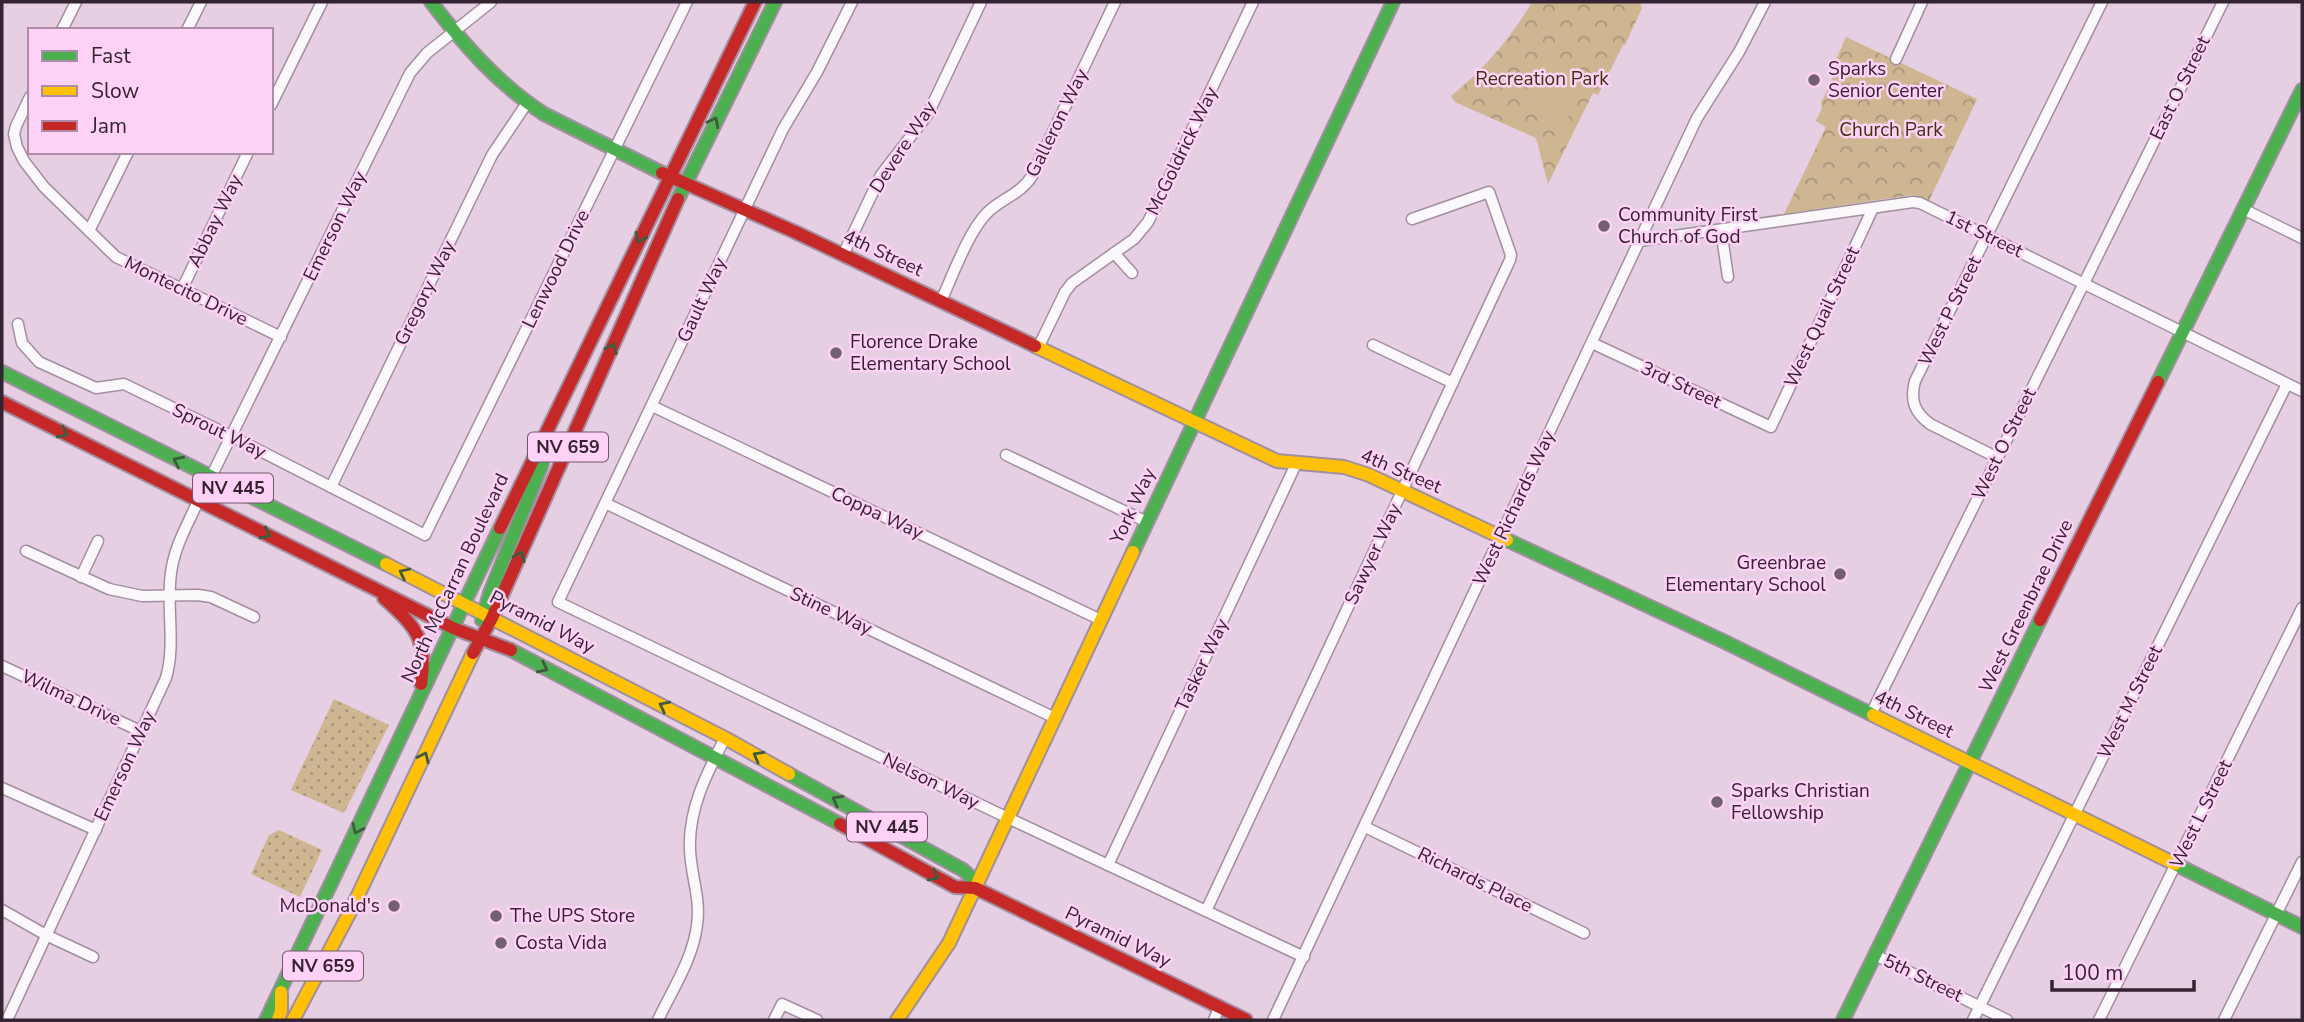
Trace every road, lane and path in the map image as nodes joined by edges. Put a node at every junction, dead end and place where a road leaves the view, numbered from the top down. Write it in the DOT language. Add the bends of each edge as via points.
graph roads {
  1 [pos="76,2"];
  2 [pos="201,2"];
  3 [pos="322,2"];
  4 [pos="431,2"];
  5 [pos="491,2"];
  6 [pos="687,2"];
  7 [pos="755,2"];
  8 [pos="775,2"];
  9 [pos="852,2"];
  10 [pos="981,2"];
  11 [pos="1115,2"];
  12 [pos="1253,2"];
  13 [pos="1393,2"];
  14 [pos="1765,2"];
  15 [pos="1922,2"];
  16 [pos="2102,2"];
  17 [pos="2223,2"];
  18 [pos="63,28"];
  19 [pos="188,28"];
  20 [pos="453,32"];
  21 [pos="1896,59"];
  22 [pos="2302,90"];
  23 [pos="28,101"];
  24 [pos="273,101"];
  25 [pos="527,103"];
  26 [pos="615,150"];
  27 [pos="127,154"];
  28 [pos="247,154"];
  29 [pos="2138,174"];
  30 [pos="670,177"];
  31 [pos="685,184"];
  32 [pos="1873,208"];
  33 [pos="2244,209"];
  34 [pos="744,211"];
  35 [pos="1412,219"];
  36 [pos="1721,230"];
  37 [pos="89,231"];
  38 [pos="1987,236"];
  39 [pos="2302,238"];
  40 [pos="1639,241"];
  41 [pos="1114,253"];
  42 [pos="843,255"];
  43 [pos="1132,273"];
  44 [pos="1728,277"];
  45 [pos="2084,284"];
  46 [pos="181,289"];
  47 [pos="940,301"];
  48 [pos="18,324"];
  49 [pos="2183,332"];
  50 [pos="281,337"];
  51 [pos="1592,343"];
  52 [pos="1373,345"];
  53 [pos="1038,348"];
  54 [pos="2,372"];
  55 [pos="1453,383"];
  56 [pos="2287,384"];
  57 [pos="2302,391"];
  58 [pos="2,402"];
  59 [pos="652,406"];
  60 [pos="1194,422"];
  61 [pos="1771,427"];
  62 [pos="546,433"];
  63 [pos="231,436"];
  64 [pos="1006,455"];
  65 [pos="1998,458"];
  66 [pos="1296,464"];
  67 [pos="211,477"];
  68 [pos="331,487"];
  69 [pos="1403,491"];
  70 [pos="198,500"];
  71 [pos="607,504"];
  72 [pos="1147,522"];
  73 [pos="425,535"];
  74 [pos="1501,537"];
  75 [pos="98,541"];
  76 [pos="26,551"];
  77 [pos="81,577"];
  78 [pos="370,585"];
  79 [pos="170,595"];
  80 [pos="558,602"];
  81 [pos="465,604"];
  82 [pos="2302,608"];
  83 [pos="488,616"];
  84 [pos="254,617"];
  85 [pos="1101,620"];
  86 [pos="453,628"];
  87 [pos="482,637"];
  88 [pos="2,666"];
  89 [pos="418,701"];
  90 [pos="1871,714"];
  91 [pos="1055,718"];
  92 [pos="140,731"];
  93 [pos="725,737"];
  94 [pos="715,757"];
  95 [pos="1970,763"];
  96 [pos="2,788"];
  97 [pos="2075,815"];
  98 [pos="1008,818"];
  99 [pos="1365,827"];
  100 [pos="96,830"];
  101 [pos="2302,862"];
  102 [pos="2176,864"];
  103 [pos="1108,865"];
  104 [pos="975,888"];
  105 [pos="2,910"];
  106 [pos="1206,911"];
  107 [pos="2277,914"];
  108 [pos="2302,927"];
  109 [pos="1584,933"];
  110 [pos="46,935"];
  111 [pos="1875,955"];
  112 [pos="93,957"];
  113 [pos="1304,957"];
  114 [pos="281,987"];
  115 [pos="1980,1007"];
  116 [pos="1219,1008"];
  117 [pos="6,1020"];
  118 [pos="266,1020"];
  119 [pos="278,1020"];
  120 [pos="293,1020"];
  121 [pos="658,1020"];
  122 [pos="774,1020"];
  123 [pos="817,1020"];
  124 [pos="897,1020"];
  125 [pos="1213,1020"];
  126 [pos="1246,1020"];
  127 [pos="1273,1020"];
  128 [pos="1843,1020"];
  129 [pos="1973,1020"];
  130 [pos="2007,1020"];
  131 [pos="2099,1020"];
  132 [pos="2224,1020"];
  1 -- 18 [label="street"];
  2 -- 19 [label="street"];
  3 -- 24 [label="street"];
  4 -- 20 [label="main road, 4th Street"];
  5 -- 20 [label="street, Emerson Way"];
  6 -- 26 [label="street, Lenwood Drive"];
  7 -- 30 [label="main road, North McCarran Boulevard / NV 659"];
  31 -- 8 [label="main road, NV 659, one-way"];
  9 -- 34 [label="street, Gault Way"];
  10 -- 42 [label="street, Devere Way" via="928,114 881,175"];
  11 -- 47 [label="street, Galleron Way" via="1032,176 977,226"];
  12 -- 41 [label="street, McGoldrick Way" via="1148,222"];
  13 -- 60 [label="main road, York Way"];
  14 -- 40 [label="street, West Richards Way" via="1697,118"];
  15 -- 21 [label="street"];
  16 -- 38 [label="street, West P Street"];
  17 -- 29 [label="street, East O Street"];
  20 -- 25 [label="main road, 4th Street"];
  20 -- 50 [label="street, Emerson Way" via="410,73"];
  22 -- 33 [label="main road, West Greenbrae Drive"];
  23 -- 37 [label="street, Montecito Drive" via="16,126 15,142 34,176"];
  25 -- 26 [label="main road, 4th Street"];
  25 -- 68 [label="street, Gregory Way" via="492,155"];
  26 -- 30 [label="main road, 4th Street"];
  26 -- 73 [label="street, Lenwood Drive"];
  27 -- 37 [label="street"];
  28 -- 46 [label="street, Abbay Way"];
  29 -- 45 [label="street, West O Street"];
  30 -- 31 [label="main road, 4th Street"];
  30 -- 62 [label="main road, North McCarran Boulevard / NV 659, one-way"];
  31 -- 34 [label="main road, 4th Street"];
  83 -- 31 [label="main road, NV 659, one-way"];
  32 -- 36 [label="street, 1st Street"];
  32 -- 38 [label="street, 1st Street" via="1920,203"];
  32 -- 61 [label="street, West Quail Street"];
  33 -- 39 [label="street"];
  33 -- 49 [label="main road, West Greenbrae Drive"];
  34 -- 42 [label="main road, 4th Street"];
  34 -- 59 [label="street, Gault Way"];
  35 -- 55 [label="street, Sawyer Way" via="1489,192 1511,255"];
  36 -- 40 [label="street, 1st Street"];
  36 -- 44 [label="street"];
  37 -- 46 [label="street, Montecito Drive" via="116,257"];
  38 -- 45 [label="street, 1st Street"];
  38 -- 65 [label="street, West P Street" via="1912,394 1913,406 1930,425"];
  40 -- 51 [label="street, West Richards Way"];
  41 -- 43 [label="street"];
  41 -- 53 [label="street, McGoldrick Way" via="1072,283"];
  42 -- 47 [label="main road, 4th Street"];
  45 -- 49 [label="street, 1st Street"];
  45 -- 65 [label="street, West O Street"];
  46 -- 50 [label="street, Montecito Drive"];
  47 -- 53 [label="main road, 4th Street"];
  48 -- 63 [label="street, Sprout Way" via="22,343 39,362 96,388 124,384"];
  49 -- 56 [label="street, 1st Street"];
  49 -- 95 [label="main road, West Greenbrae Drive"];
  50 -- 63 [label="street, Emerson Way"];
  51 -- 61 [label="street, 3rd Street"];
  51 -- 74 [label="street, West Richards Way"];
  52 -- 55 [label="street"];
  53 -- 60 [label="main road, 4th Street"];
  67 -- 54 [label="main road, Pyramid Way / NV 445, one-way"];
  55 -- 69 [label="street, Sawyer Way"];
  56 -- 57 [label="street, 1st Street"];
  56 -- 97 [label="street, West M Street"];
  58 -- 70 [label="main road, Pyramid Way / NV 445, one-way"];
  59 -- 71 [label="street, Gault Way"];
  59 -- 85 [label="street, Coppa Way"];
  60 -- 66 [label="main road, 4th Street" via="1277,461"];
  60 -- 72 [label="main road, York Way"];
  62 -- 81 [label="main road, North McCarran Boulevard / NV 659"];
  62 -- 83 [label="main road" via="542,464"];
  63 -- 67 [label="street, Emerson Way"];
  63 -- 68 [label="street, Sprout Way"];
  64 -- 72 [label="street"];
  65 -- 90 [label="street, West O Street"];
  66 -- 69 [label="main road, 4th Street" via="1344,467"];
  66 -- 103 [label="street, Tasker Way"];
  81 -- 67 [label="main road, Pyramid Way / NV 445, one-way"];
  68 -- 73 [label="street, Sprout Way"];
  69 -- 74 [label="main road, 4th Street"];
  69 -- 106 [label="street, Sawyer Way"];
  70 -- 78 [label="main road, Pyramid Way / NV 445, one-way"];
  70 -- 79 [label="street, Emerson Way" via="172,562"];
  71 -- 80 [label="street, Gault Way"];
  71 -- 91 [label="street, Stine Way"];
  72 -- 85 [label="main road, York Way"];
  74 -- 90 [label="main road, 4th Street"];
  74 -- 99 [label="street, West Richards Way"];
  75 -- 77 [label="street"];
  76 -- 77 [label="street"];
  77 -- 79 [label="street" via="125,594"];
  78 -- 86 [label="main road, Pyramid Way / NV 445"];
  78 -- 89 [label="main road" via="419,632 425,657"];
  79 -- 84 [label="street" via="211,597"];
  79 -- 92 [label="street, Emerson Way" via="170,664"];
  80 -- 98 [label="street, Nelson Way"];
  81 -- 83 [label="main road, Pyramid Way / NV 445"];
  81 -- 86 [label="main road, North McCarran Boulevard / NV 659"];
  82 -- 102 [label="street, West L Street"];
  83 -- 87 [label="main road, NV 659"];
  93 -- 83 [label="main road, Pyramid Way / NV 445, one-way"];
  85 -- 91 [label="main road, York Way"];
  86 -- 87 [label="main road, Pyramid Way / NV 445"];
  86 -- 89 [label="main road, North McCarran Boulevard / NV 659"];
  87 -- 94 [label="main road, Pyramid Way / NV 445, one-way"];
  120 -- 87 [label="main road, NV 659, one-way"];
  88 -- 92 [label="street, Wilma Drive"];
  89 -- 114 [label="main road, North McCarran Boulevard / NV 659, one-way"];
  90 -- 95 [label="main road, 4th Street"];
  91 -- 98 [label="main road, York Way"];
  92 -- 100 [label="street, Emerson Way"];
  93 -- 94 [label="street"];
  104 -- 93 [label="main road, Pyramid Way / NV 445, one-way" via="963,870"];
  94 -- 104 [label="main road, Pyramid Way / NV 445, one-way" via="955,887"];
  94 -- 121 [label="street" via="698,794 690,831 698,907 694,941"];
  95 -- 97 [label="main road, 4th Street"];
  95 -- 111 [label="main road, West Greenbrae Drive"];
  96 -- 100 [label="street"];
  97 -- 102 [label="main road, 4th Street"];
  97 -- 115 [label="street, West M Street"];
  98 -- 103 [label="street, Nelson Way"];
  98 -- 104 [label="main road, York Way"];
  99 -- 109 [label="street, Richards Place"];
  99 -- 113 [label="street, West Richards Way"];
  100 -- 110 [label="street, Emerson Way"];
  101 -- 107 [label="street"];
  102 -- 107 [label="main road, 4th Street"];
  102 -- 131 [label="street, West L Street"];
  103 -- 106 [label="street, Nelson Way"];
  104 -- 116 [label="main road, Pyramid Way / NV 445"];
  104 -- 124 [label="main road, York Way" via="949,943"];
  105 -- 110 [label="street"];
  106 -- 113 [label="street, Nelson Way"];
  107 -- 108 [label="main road, 4th Street"];
  107 -- 132 [label="street"];
  110 -- 112 [label="street"];
  110 -- 117 [label="street, Emerson Way"];
  111 -- 115 [label="street, 5th Street"];
  111 -- 128 [label="main road, West Greenbrae Drive"];
  113 -- 127 [label="street, West Richards Way"];
  114 -- 118 [label="main road, North McCarran Boulevard / NV 659"];
  114 -- 119 [label="main road"];
  115 -- 129 [label="street, West M Street"];
  115 -- 130 [label="street, 5th Street"];
  116 -- 125 [label="street"];
  116 -- 126 [label="main road, Pyramid Way / NV 445"];
  122 -- 123 [label="street" via="782,1004"];
}
